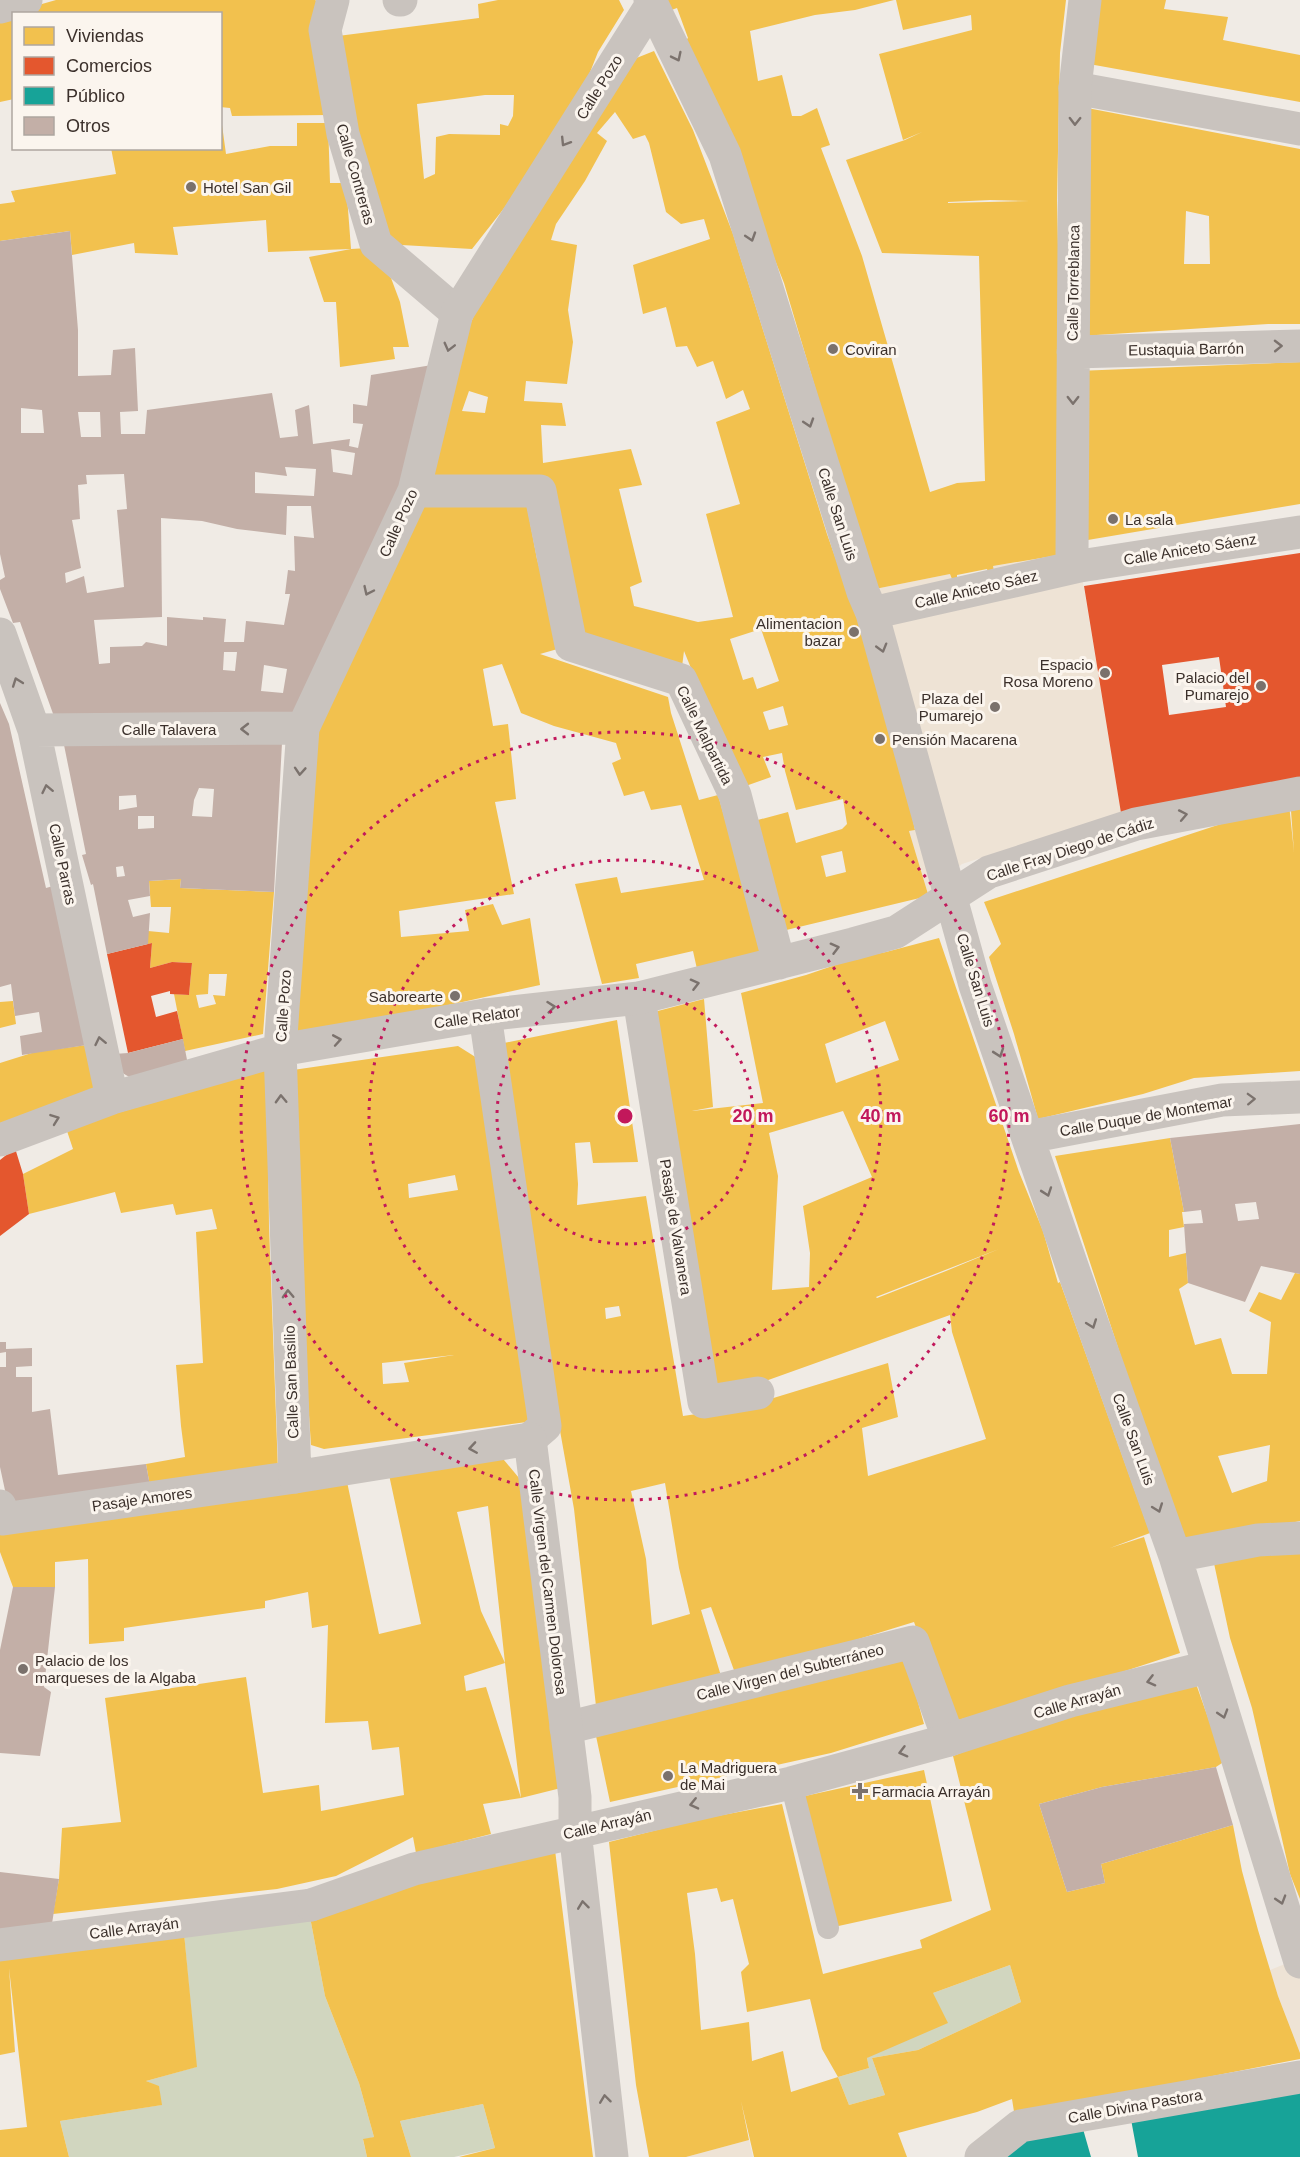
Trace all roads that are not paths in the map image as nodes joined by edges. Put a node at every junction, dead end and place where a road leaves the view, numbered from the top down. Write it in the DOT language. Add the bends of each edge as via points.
graph roads {
  1 [pos="26,0"];
  2 [pos="333,0"];
  3 [pos="1085,0"];
  4 [pos="651,2"];
  5 [pos="0,7"];
  6 [pos="1075,88"];
  7 [pos="1300,129"];
  8 [pos="457,313"];
  9 [pos="1300,346"];
  10 [pos="1073,352"];
  11 [pos="414,491"];
  12 [pos="1300,532"];
  13 [pos="1077,567"];
  14 [pos="872,613"];
  15 [pos="0,634"];
  16 [pos="303,728"];
  17 [pos="34,730"];
  18 [pos="1300,793"];
  19 [pos="952,897"];
  20 [pos="779,963"];
  21 [pos="639,998"];
  22 [pos="485,1015"];
  23 [pos="280,1050"];
  24 [pos="1300,1097"];
  25 [pos="112,1098"];
  26 [pos="1028,1137"];
  27 [pos="0,1140"];
  28 [pos="758,1393"];
  29 [pos="530,1439"];
  30 [pos="295,1477"];
  31 [pos="0,1506"];
  32 [pos="1300,1538"];
  33 [pos="1175,1556"];
  34 [pos="1208,1666"];
  35 [pos="566,1728"];
  36 [pos="949,1740"];
  37 [pos="791,1783"];
  38 [pos="574,1831"];
  39 [pos="828,1928"];
  40 [pos="0,1945"];
  41 [pos="1300,1962"];
  42 [pos="1300,2076"];
  43 [pos="612,2157"];
  44 [pos="981,2157"];
  1 -- 5 [label="street"];
  2 -- 8 [label="street, Calle Contreras" via="325,30 343,134 376,244"];
  3 -- 6 [label="street, Calle Torreblanca"];
  4 -- 8 [label="street, Calle Pozo, one-way"];
  4 -- 14 [label="street, Calle San Luis, one-way" via="725,155"];
  6 -- 7 [label="street"];
  6 -- 10 [label="street, Calle Torreblanca, one-way"];
  8 -- 11 [label="street, Calle Pozo, one-way"];
  10 -- 9 [label="street, Eustaquia Barrón, one-way"];
  10 -- 13 [label="street, Calle Torreblanca, one-way" via="1072,553"];
  11 -- 16 [label="street, Calle Pozo, one-way"];
  11 -- 20 [label="street, Calle Malpartida" via="540,490 571,645 681,680 735,795"];
  12 -- 13 [label="street, Calle Aniceto Sáenz"];
  13 -- 14 [label="street, Calle Aniceto Sáez"];
  14 -- 19 [label="street, Calle San Luis, one-way"];
  17 -- 15 [label="street, Calle Parras, one-way"];
  16 -- 17 [label="street, Calle Talavera, one-way"];
  16 -- 23 [label="street, Calle Pozo, one-way"];
  25 -- 17 [label="street, Calle Parras, one-way"];
  19 -- 18 [label="street, Calle Fray Diego de Cádiz, one-way" via="989,872 1136,824"];
  20 -- 19 [label="street, Calle Relator, one-way" via="896,932"];
  19 -- 26 [label="street, Calle San Luis, one-way" via="975,985"];
  21 -- 20 [label="street, Calle Relator, one-way"];
  22 -- 21 [label="street, Calle Relator, one-way"];
  21 -- 28 [label="street, Pasaje de Valvanera" via="704,1402"];
  23 -- 22 [label="street, Calle Relator, one-way"];
  22 -- 29 [label="street" via="545,1426"];
  23 -- 25 [label="street, Calle Relator"];
  30 -- 23 [label="street, Calle San Basilio, one-way"];
  26 -- 24 [label="street, Calle Duque de Montemar, one-way" via="1222,1100"];
  27 -- 25 [label="street, Calle Relator, one-way"];
  26 -- 33 [label="street, Calle San Luis, one-way"];
  29 -- 30 [label="street, one-way"];
  29 -- 35 [label="street, Calle Virgen del Carmen Dolorosa"];
  30 -- 31 [label="street, Pasaje Amores" via="3,1519"];
  32 -- 33 [label="street" via="1258,1540"];
  33 -- 34 [label="street, Calle San Luis"];
  34 -- 36 [label="street, Calle Arrayán, one-way" via="1070,1701"];
  34 -- 41 [label="street, Calle San Luis, one-way"];
  35 -- 36 [label="street, Calle Virgen del Subterráneo" via="913,1642"];
  35 -- 38 [label="street, Calle Virgen del Carmen Dolorosa" via="575,1797"];
  36 -- 37 [label="street, Calle Arrayán, one-way"];
  37 -- 38 [label="street, Calle Arrayán, one-way"];
  37 -- 39 [label="lane"];
  38 -- 40 [label="street, Calle Arrayán" via="414,1869 311,1905"];
  43 -- 38 [label="street, Calle Virgen del Carmen Dolorosa, one-way"];
  42 -- 44 [label="street, Calle Divina Pastora" via="1020,2126"];
}
